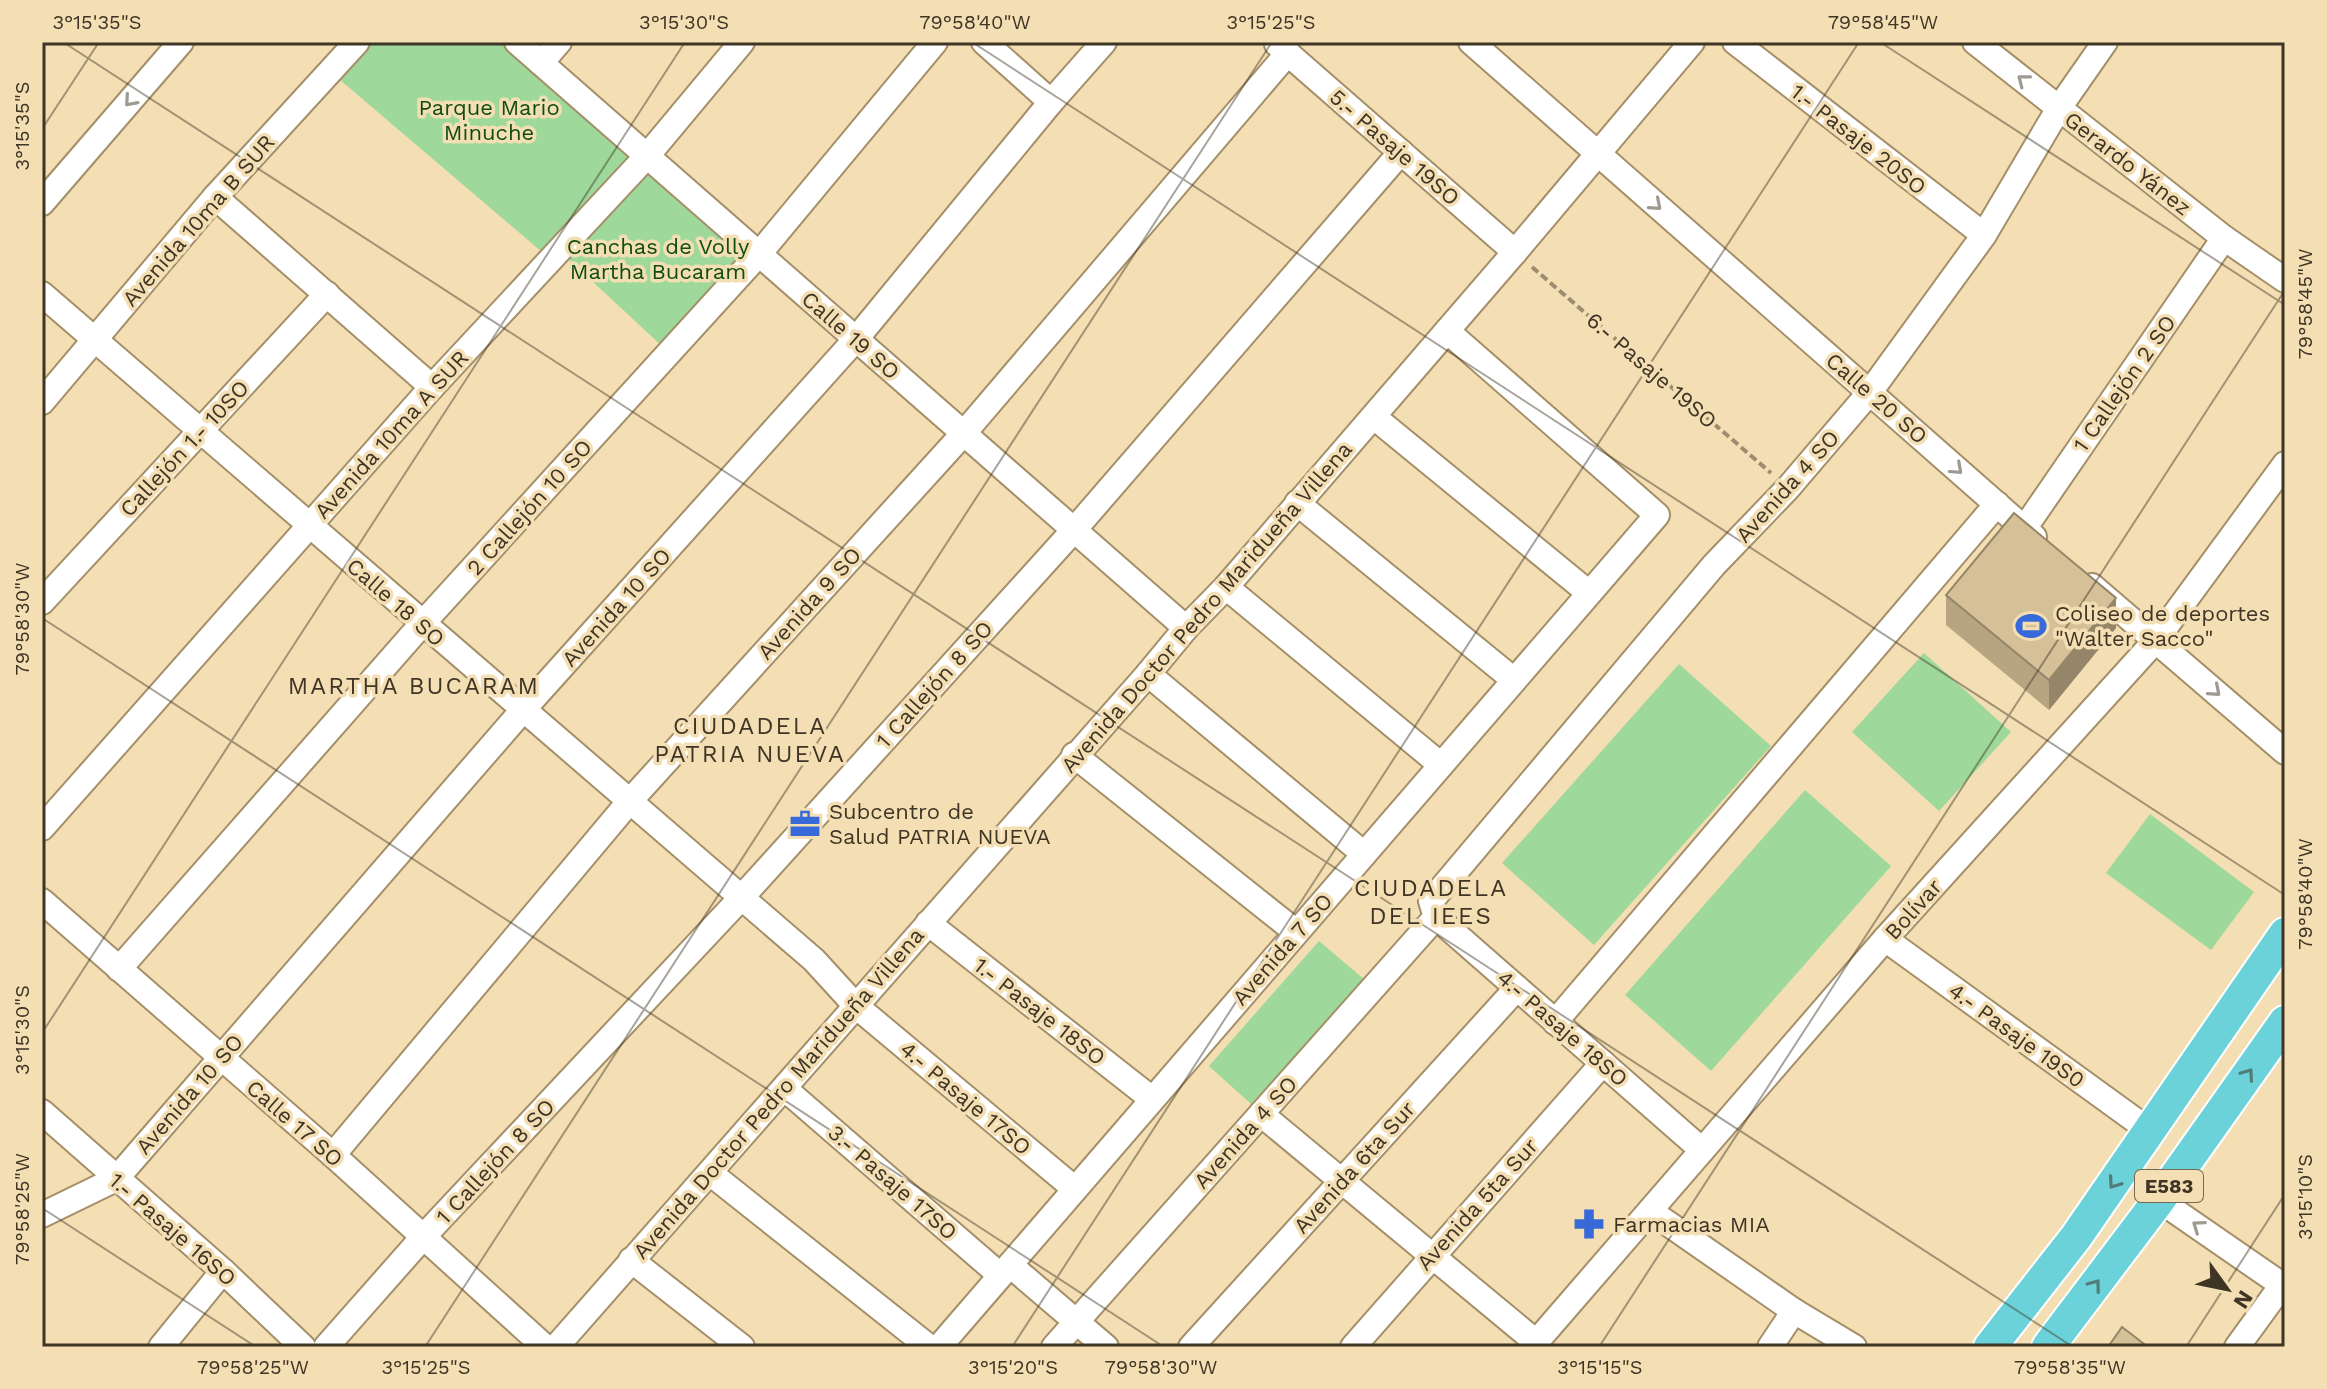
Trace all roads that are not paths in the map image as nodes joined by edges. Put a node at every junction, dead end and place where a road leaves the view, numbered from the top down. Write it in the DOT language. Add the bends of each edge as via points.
graph roads {
  1 [pos="181,42"];
  2 [pos="357,42"];
  3 [pos="517,42"];
  4 [pos="559,42"];
  5 [pos="742,42"];
  6 [pos="935,42"];
  7 [pos="984,42"];
  8 [pos="1104,42"];
  9 [pos="1692,42"];
  10 [pos="1735,42"];
  11 [pos="1975,42"];
  12 [pos="2105,42"];
  13 [pos="1476,44"];
  14 [pos="1282,48"];
  15 [pos="541,63"];
  16 [pos="1051,102"];
  17 [pos="2059,108"];
  18 [pos="1401,152"];
  19 [pos="1597,154"];
  20 [pos="647,156"];
  21 [pos="215,197"];
  22 [pos="42,203"];
  23 [pos="1984,235"];
  24 [pos="2224,238"];
  25 [pos="1515,252"];
  26 [pos="759,254"];
  27 [pos="2285,280"];
  28 [pos="42,294"];
  29 [pos="327,294"];
  30 [pos="1447,331"];
  31 [pos="856,339"];
  32 [pos="95,341"];
  33 [pos="432,387"];
  34 [pos="1870,392"];
  35 [pos="42,402"];
  36 [pos="1374,417"];
  37 [pos="200,431"];
  38 [pos="964,433"];
  39 [pos="2285,464"];
  40 [pos="1297,503"];
  41 [pos="1997,504"];
  42 [pos="309,526"];
  43 [pos="2024,529"];
  44 [pos="1074,530"];
  45 [pos="2048,549"];
  46 [pos="2072,569"];
  47 [pos="1226,587"];
  48 [pos="1589,593"];
  49 [pos="42,602"];
  50 [pos="422,624"];
  51 [pos="1186,628"];
  52 [pos="2156,640"];
  53 [pos="1148,674"];
  54 [pos="1514,680"];
  55 [pos="522,711"];
  56 [pos="2285,752"];
  57 [pos="1074,755"];
  58 [pos="1441,765"];
  59 [pos="629,802"];
  60 [pos="42,828"];
  61 [pos="1364,854"];
  62 [pos="741,898"];
  63 [pos="42,901"];
  64 [pos="1434,909"];
  65 [pos="928,923"];
  66 [pos="1296,932"];
  67 [pos="2285,934"];
  68 [pos="1885,939"];
  69 [pos="119,969"];
  70 [pos="1517,988"];
  71 [pos="856,1006"];
  72 [pos="1555,1022"];
  73 [pos="2285,1022"];
  74 [pos="220,1059"];
  75 [pos="1603,1063"];
  76 [pos="785,1089"];
  77 [pos="1152,1099"];
  78 [pos="42,1112"];
  79 [pos="1261,1114"];
  80 [pos="2150,1131"];
  81 [pos="1702,1150"];
  82 [pos="333,1155"];
  83 [pos="710,1173"];
  84 [pos="116,1179"];
  85 [pos="1342,1181"];
  86 [pos="1075,1189"];
  87 [pos="2159,1200"];
  88 [pos="1650,1211"];
  89 [pos="42,1215"];
  90 [pos="424,1236"];
  91 [pos="1431,1256"];
  92 [pos="631,1260"];
  93 [pos="1005,1270"];
  94 [pos="223,1271"];
  95 [pos="2284,1286"];
  96 [pos="1794,1311"];
  97 [pos="1077,1322"];
  98 [pos="1534,1345"];
  99 [pos="161,1347"];
  100 [pos="303,1347"];
  101 [pos="326,1347"];
  102 [pos="545,1347"];
  103 [pos="556,1347"];
  104 [pos="742,1347"];
  105 [pos="929,1347"];
  106 [pos="939,1347"];
  107 [pos="1054,1347"];
  108 [pos="1106,1347"];
  109 [pos="1191,1347"];
  110 [pos="1353,1347"];
  111 [pos="1770,1347"];
  112 [pos="1854,1347"];
  113 [pos="1990,1347"];
  114 [pos="2048,1347"];
  115 [pos="2237,1347"];
  1 -- 22 [label="street, one-way"];
  2 -- 21 [label="street, Avenida 10ma B SUR"];
  3 -- 15 [label="street, Calle 19 SO"];
  4 -- 15 [label="street"];
  5 -- 20 [label="street, Avenida 10ma A SUR"];
  6 -- 26 [label="street, 2 Callejón 10 SO"];
  7 -- 16 [label="street"];
  8 -- 16 [label="street, Avenida 10 SO"];
  9 -- 19 [label="street, Avenida Doctor Pedro Maridueña Villena"];
  10 -- 23 [label="street, 1.- Pasaje 20SO"];
  17 -- 11 [label="street, Gerardo Yánez, one-way"];
  12 -- 17 [label="street, Avenida 4 SO"];
  13 -- 19 [label="street, Calle 20 SO"];
  14 -- 18 [label="street, 5.- Pasaje 19SO"];
  14 -- 38 [label="street, Avenida 9 SO"];
  15 -- 20 [label="street, Calle 19 SO"];
  16 -- 31 [label="street, Avenida 10 SO"];
  17 -- 23 [label="street, Avenida 4 SO"];
  17 -- 24 [label="street, Gerardo Yánez"];
  18 -- 25 [label="street, 5.- Pasaje 19SO"];
  18 -- 44 [label="street, 1 Callejón 8 SO"];
  19 -- 25 [label="street, Avenida Doctor Pedro Maridueña Villena"];
  19 -- 34 [label="street, Calle 20 SO, one-way"];
  20 -- 26 [label="street, Calle 19 SO"];
  20 -- 33 [label="street, Avenida 10ma A SUR"];
  21 -- 29 [label="street"];
  21 -- 32 [label="street, Avenida 10ma B SUR"];
  23 -- 34 [label="street, Avenida 4 SO"];
  24 -- 27 [label="street, Gerardo Yánez"];
  24 -- 43 [label="street, 1 Callejón 2 SO"];
  25 -- 30 [label="street, Avenida Doctor Pedro Maridueña Villena"];
  26 -- 31 [label="street, Calle 19 SO"];
  26 -- 50 [label="street, 2 Callejón 10 SO"];
  28 -- 32 [label="street, Calle 18 SO"];
  29 -- 33 [label="street"];
  29 -- 37 [label="street, Callejón 1.- 10SO"];
  30 -- 36 [label="street, Avenida Doctor Pedro Maridueña Villena"];
  30 -- 48 [label="street, Avenida 7 SO" via="1657,515"];
  31 -- 38 [label="street, Calle 19 SO"];
  31 -- 55 [label="street, Avenida 10 SO"];
  32 -- 35 [label="street, Avenida 10ma B SUR"];
  32 -- 37 [label="street, Calle 18 SO"];
  33 -- 42 [label="street, Avenida 10ma A SUR"];
  34 -- 41 [label="street, Calle 20 SO, one-way"];
  34 -- 64 [label="street, Avenida 4 SO" via="1704,576"];
  36 -- 40 [label="street, Avenida Doctor Pedro Maridueña Villena"];
  36 -- 48 [label="street"];
  37 -- 42 [label="street, Calle 18 SO"];
  37 -- 49 [label="street, Callejón 1.- 10SO"];
  38 -- 44 [label="street, Calle 19 SO"];
  38 -- 59 [label="street, Avenida 9 SO"];
  39 -- 52 [label="street, Bolívar"];
  40 -- 47 [label="street, Avenida Doctor Pedro Maridueña Villena"];
  40 -- 54 [label="street"];
  41 -- 43 [label="street, Calle 20 SO"];
  41 -- 72 [label="street"];
  42 -- 50 [label="street, Calle 18 SO"];
  42 -- 60 [label="street, Avenida 10ma A SUR"];
  43 -- 45 [label="street, Calle 20 SO"];
  44 -- 51 [label="street, Calle 19 SO"];
  44 -- 62 [label="street, 1 Callejón 8 SO"];
  46 -- 52 [label="street"];
  47 -- 51 [label="street, Avenida Doctor Pedro Maridueña Villena"];
  47 -- 58 [label="street"];
  48 -- 54 [label="street, Avenida 7 SO"];
  50 -- 55 [label="street, Calle 18 SO"];
  50 -- 69 [label="street, 2 Callejón 10 SO"];
  51 -- 53 [label="street, Avenida Doctor Pedro Maridueña Villena"];
  52 -- 56 [label="street, one-way"];
  52 -- 68 [label="street, Bolívar"];
  53 -- 57 [label="street, Avenida Doctor Pedro Maridueña Villena"];
  53 -- 61 [label="street"];
  54 -- 58 [label="street, Avenida 7 SO"];
  55 -- 59 [label="street, Calle 18 SO"];
  55 -- 74 [label="street, Avenida 10 SO"];
  57 -- 65 [label="street, Avenida Doctor Pedro Maridueña Villena"];
  57 -- 66 [label="street"];
  58 -- 61 [label="street, Avenida 7 SO"];
  59 -- 62 [label="street, Calle 18 SO"];
  59 -- 82 [label="street, Avenida 9 SO"];
  61 -- 66 [label="street, Avenida 7 SO"];
  62 -- 71 [label="street, Calle 18 SO" via="814,960"];
  62 -- 90 [label="street, 1 Callejón 8 SO"];
  63 -- 69 [label="street, Calle 17 SO"];
  64 -- 70 [label="street, 4.- Pasaje 18SO"];
  64 -- 79 [label="street, Avenida 4 SO"];
  65 -- 71 [label="street, Avenida Doctor Pedro Maridueña Villena"];
  65 -- 77 [label="street, 1.- Pasaje 18SO"];
  66 -- 77 [label="street, Avenida 7 SO"];
  67 -- 80 [label="main road, E583"];
  68 -- 80 [label="street, 4.- Pasaje 19S0"];
  68 -- 81 [label="street, Bolívar"];
  69 -- 74 [label="street, Calle 17 SO"];
  70 -- 72 [label="street, 4.- Pasaje 18SO"];
  70 -- 85 [label="street, Avenida 6ta Sur"];
  71 -- 76 [label="street, Avenida Doctor Pedro Maridueña Villena"];
  71 -- 86 [label="street, 4.- Pasaje 17SO"];
  72 -- 75 [label="street, 4.- Pasaje 18SO"];
  87 -- 73 [label="main road, E583, one-way"];
  74 -- 82 [label="street, Calle 17 SO"];
  74 -- 84 [label="street, Avenida 10 SO"];
  75 -- 81 [label="street, 4.- Pasaje 18SO"];
  75 -- 91 [label="street, Avenida 5ta Sur"];
  76 -- 83 [label="street, Avenida Doctor Pedro Maridueña Villena"];
  76 -- 93 [label="street, 3.- Pasaje 17SO"];
  77 -- 86 [label="street, Avenida 7 SO"];
  78 -- 84 [label="street, 1.- Pasaje 16SO"];
  79 -- 85 [label="street"];
  79 -- 97 [label="street, Avenida 4 SO"];
  80 -- 113 [label="main road, E583, one-way"];
  81 -- 88 [label="street, Bolívar"];
  82 -- 90 [label="street, Calle 17 SO"];
  83 -- 92 [label="street, Avenida Doctor Pedro Maridueña Villena"];
  83 -- 105 [label="street"];
  84 -- 89 [label="street, Avenida 10 SO"];
  84 -- 94 [label="street, 1.- Pasaje 16SO"];
  85 -- 91 [label="street"];
  85 -- 109 [label="street, Avenida 6ta Sur"];
  86 -- 93 [label="street, Avenida 7 SO"];
  95 -- 87 [label="street, one-way"];
  114 -- 87 [label="main road, E583, one-way"];
  88 -- 96 [label="street"];
  88 -- 98 [label="street, Bolívar"];
  90 -- 101 [label="street, 1 Callejón 8 SO"];
  90 -- 102 [label="street, Calle 17 SO"];
  91 -- 98 [label="street"];
  91 -- 110 [label="street, Avenida 5ta Sur"];
  92 -- 103 [label="street, Avenida Doctor Pedro Maridueña Villena"];
  92 -- 104 [label="street"];
  93 -- 97 [label="street, 3.- Pasaje 17SO"];
  93 -- 106 [label="street, Avenida 7 SO"];
  94 -- 99 [label="street"];
  94 -- 100 [label="street, 1.- Pasaje 16SO"];
  95 -- 115 [label="street"];
  96 -- 111 [label="street"];
  96 -- 112 [label="street"];
  97 -- 107 [label="street, Avenida 4 SO"];
  97 -- 108 [label="street, 3.- Pasaje 17SO"];
}
